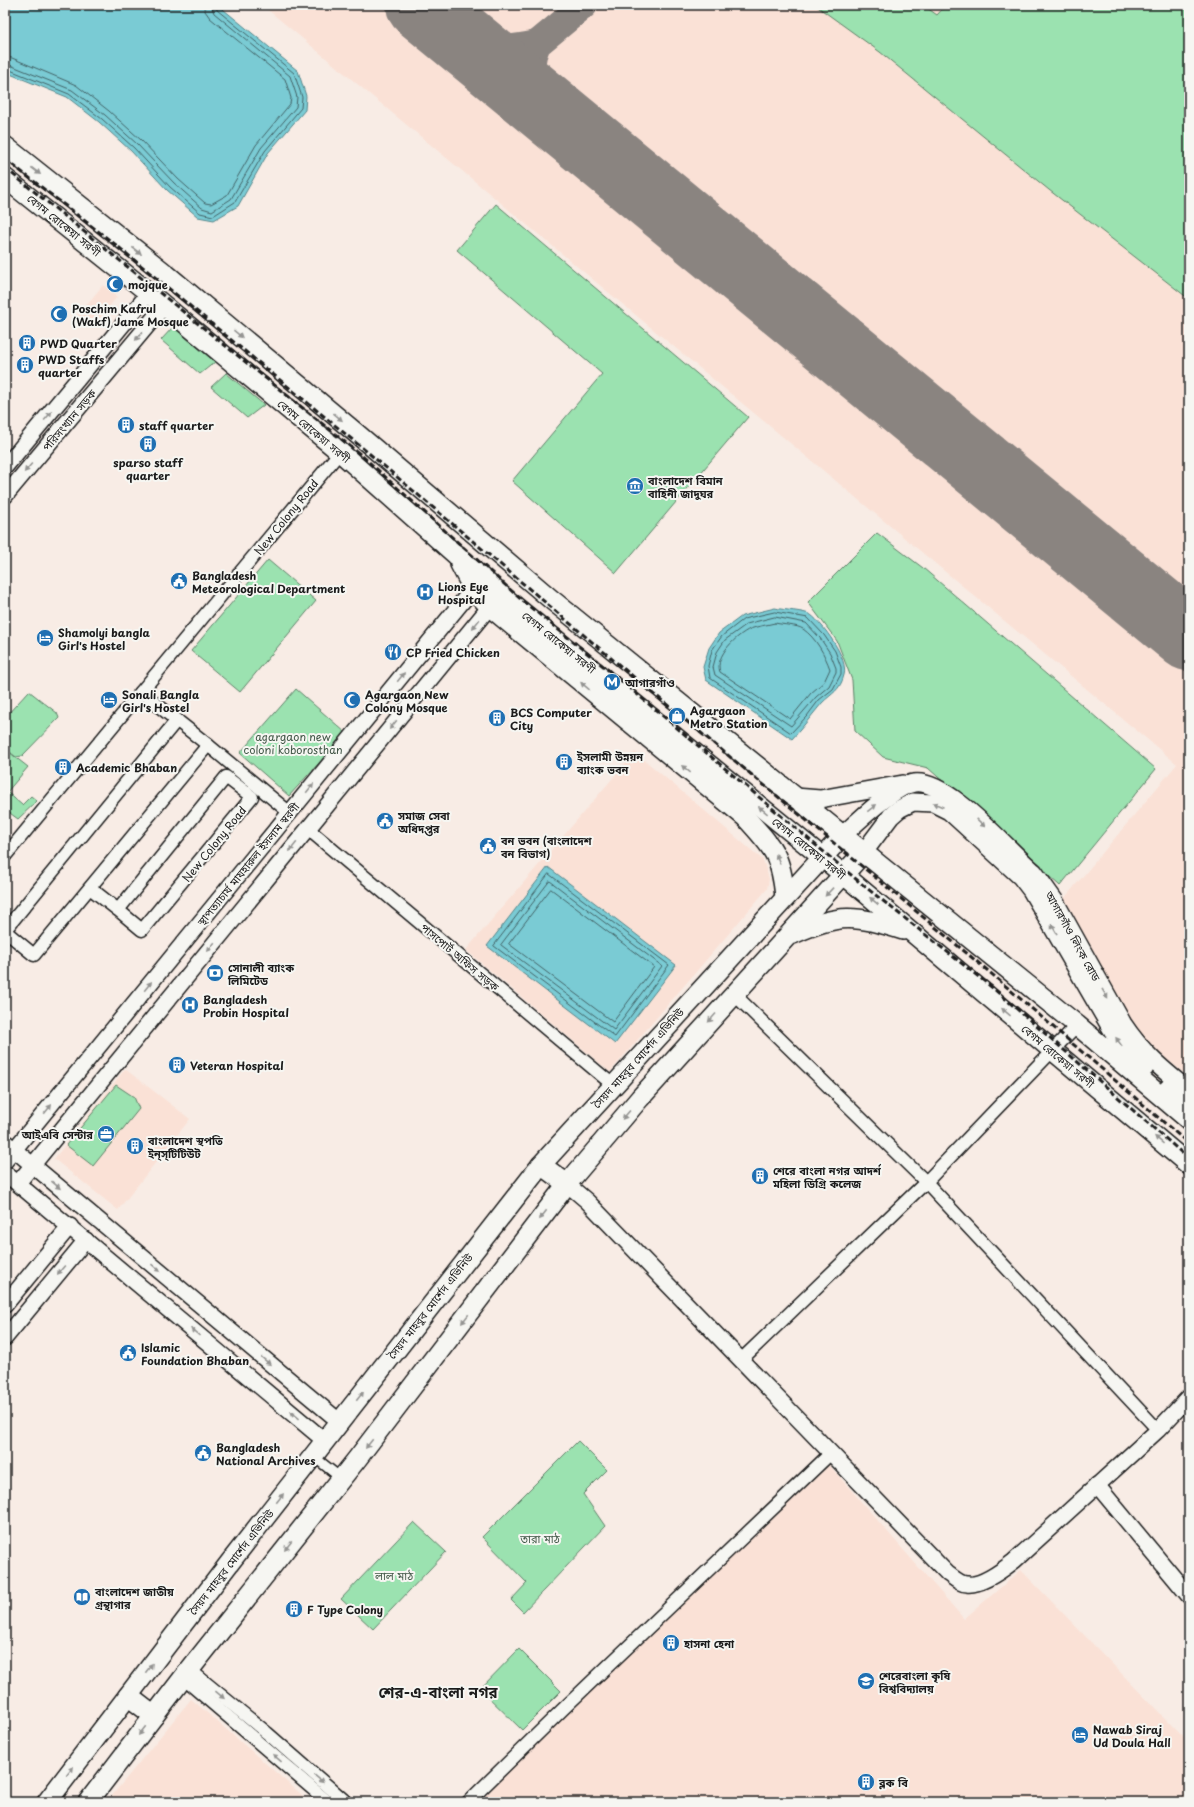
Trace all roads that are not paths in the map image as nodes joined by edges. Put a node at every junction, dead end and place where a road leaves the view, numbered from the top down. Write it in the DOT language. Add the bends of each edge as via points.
graph roads {
  1 [pos="5,146"];
  2 [pos="5,178"];
  3 [pos="166,274"];
  4 [pos="181,286"];
  5 [pos="149,294"];
  6 [pos="164,306"];
  7 [pos="356,433"];
  8 [pos="340,452"];
  9 [pos="5,467"];
  10 [pos="5,496"];
  11 [pos="478,583"];
  12 [pos="495,600"];
  13 [pos="142,692"];
  14 [pos="177,720"];
  15 [pos="208,745"];
  16 [pos="913,783"];
  17 [pos="795,798"];
  18 [pos="290,813"];
  19 [pos="308,828"];
  20 [pos="843,835"];
  21 [pos="864,852"];
  22 [pos="5,856"];
  23 [pos="821,858"];
  24 [pos="844,875"];
  25 [pos="90,888"];
  26 [pos="785,897"];
  27 [pos="23,909"];
  28 [pos="118,910"];
  29 [pos="5,931"];
  30 [pos="912,933"];
  31 [pos="787,937"];
  32 [pos="734,994"];
  33 [pos="135,1002"];
  34 [pos="154,1016"];
  35 [pos="1077,1025"];
  36 [pos="1052,1051"];
  37 [pos="613,1085"];
  38 [pos="1189,1091"];
  39 [pos="1189,1106"];
  40 [pos="1189,1120"];
  41 [pos="8,1151"];
  42 [pos="32,1165"];
  43 [pos="541,1165"];
  44 [pos="1189,1165"];
  45 [pos="5,1173"];
  46 [pos="926,1182"];
  47 [pos="18,1183"];
  48 [pos="567,1184"];
  49 [pos="70,1226"];
  50 [pos="86,1240"];
  51 [pos="5,1305"];
  52 [pos="5,1338"];
  53 [pos="741,1360"];
  54 [pos="1189,1398"];
  55 [pos="334,1418"];
  56 [pos="1158,1430"];
  57 [pos="319,1436"];
  58 [pos="831,1453"];
  59 [pos="313,1456"];
  60 [pos="342,1479"];
  61 [pos="1100,1482"];
  62 [pos="1189,1581"];
  63 [pos="1189,1596"];
  64 [pos="186,1674"];
  65 [pos="128,1696"];
  66 [pos="154,1716"];
  67 [pos="295,1766"];
  68 [pos="46,1802"];
  69 [pos="88,1802"];
  70 [pos="328,1802"];
  71 [pos="346,1802"];
  72 [pos="468,1802"];
  1 -- 3 [label="main road, one-way"];
  2 -- 5 [label="main road, বেগম রোকেয়া সরণী"];
  3 -- 4 [label="main road"];
  3 -- 5 [label="main road"];
  4 -- 6 [label="main road"];
  4 -- 7 [label="main road, one-way"];
  5 -- 6 [label="main road, বেগম রোকেয়া সরণী"];
  9 -- 5 [label="street, one-way"];
  6 -- 8 [label="main road, বেগম রোকেয়া সরণী"];
  6 -- 10 [label="street, পরিসংখ্যান সড়ক, one-way"];
  7 -- 8 [label="main road"];
  7 -- 17 [label="main road" via="552,600"];
  8 -- 11 [label="main road, বেগম রোকেয়া সরণী" via="456,555"];
  8 -- 13 [label="street, New Colony Road"];
  11 -- 12 [label="main road, বেগম রোকেয়া সরণী"];
  18 -- 11 [label="street, স্থাপত্যাচার্য মাযহারুল ইসলাম স্বরণী, one-way"];
  12 -- 19 [label="street, one-way"];
  23 -- 12 [label="main road, বেগম রোকেয়া সরণী, one-way" via="629,698"];
  26 -- 12 [label="main road, one-way" via="783,875 774,850 745,817"];
  13 -- 14 [label="street"];
  13 -- 22 [label="street, New Colony Road"];
  14 -- 15 [label="street"];
  14 -- 27 [label="street"];
  15 -- 18 [label="street"];
  15 -- 25 [label="street"];
  16 -- 17 [label="main road, আগারগাঁও লিংক রোড" via="820,799"];
  20 -- 16 [label="main road, one-way" via="884,799"];
  16 -- 38 [label="main road, আগারগাঁও লিংক রোড, one-way" via="931,785 954,798 1034,872 1054,900 1136,1044"];
  17 -- 20 [label="main road"];
  18 -- 19 [label="street"];
  33 -- 18 [label="street, স্থাপত্যাচার্য মাযহারুল ইসলাম স্বরণী, one-way"];
  19 -- 34 [label="street, one-way"];
  19 -- 37 [label="street, পাসপোর্ট অফিস সড়ক"];
  20 -- 21 [label="main road"];
  20 -- 23 [label="main road, সৈয়দ মাহবুব মোর্শেদ এভিনিউ"];
  21 -- 24 [label="main road"];
  21 -- 35 [label="main road"];
  39 -- 21 [label="main road, আগারগাঁও লিংক রোড, one-way" via="1127,1052 1118,1040 1021,877 949,811 933,803 913,802 906,805 891,816"];
  23 -- 24 [label="main road, বেগম রোকেয়া সরণী"];
  23 -- 26 [label="main road, সৈয়দ মাহবুব মোর্শেদ এভিনিউ"];
  30 -- 24 [label="main road, বেগম রোকেয়া সরণী, one-way"];
  24 -- 31 [label="main road, one-way"];
  25 -- 28 [label="street, New Colony Road"];
  25 -- 29 [label="street" via="34,955"];
  26 -- 37 [label="main road, সৈয়দ মাহবুব মোর্শেদ এভিনিউ"];
  28 -- 28 [label="street, New Colony Road" via="226,777 252,797 142,930"];
  30 -- 31 [label="main road" via="863,919 844,917 823,922"];
  36 -- 30 [label="main road, বেগম রোকেয়া সরণী, one-way"];
  31 -- 32 [label="main road"];
  32 -- 46 [label="street"];
  32 -- 48 [label="main road, one-way"];
  33 -- 34 [label="street"];
  41 -- 33 [label="street, স্থাপত্যাচার্য মাযহারুল ইসলাম স্বরণী, one-way"];
  34 -- 42 [label="street"];
  35 -- 36 [label="street"];
  35 -- 40 [label="main road"];
  44 -- 36 [label="main road, বেগম রোকেয়া সরণী, one-way"];
  36 -- 46 [label="street"];
  37 -- 43 [label="main road, সৈয়দ মাহবুব মোর্শেদ এভিনিউ"];
  41 -- 42 [label="street"];
  42 -- 47 [label="street"];
  42 -- 55 [label="street, one-way"];
  43 -- 48 [label="main road"];
  55 -- 43 [label="main road, সৈয়দ মাহবুব মোর্শেদ এভিনিউ, one-way"];
  45 -- 47 [label="street"];
  46 -- 53 [label="street"];
  46 -- 56 [label="street"];
  47 -- 49 [label="street"];
  48 -- 53 [label="street" via="587,1201"];
  48 -- 60 [label="main road, one-way"];
  49 -- 50 [label="street"];
  49 -- 51 [label="street"];
  50 -- 52 [label="street, one-way"];
  57 -- 50 [label="street, one-way"];
  53 -- 58 [label="street"];
  54 -- 56 [label="street"];
  55 -- 57 [label="main road, সৈয়দ মাহবুব মোর্শেদ এভিনিউ"];
  56 -- 61 [label="street"];
  57 -- 59 [label="main road, সৈয়দ মাহবুব মোর্শেদ এভিনিউ"];
  58 -- 61 [label="street" via="948,1574 968,1585 1004,1569"];
  58 -- 72 [label="street" via="567,1704"];
  59 -- 60 [label="street"];
  65 -- 59 [label="main road, সৈয়দ মাহবুব মোর্শেদ এভিনিউ, one-way"];
  60 -- 64 [label="main road, one-way"];
  61 -- 62 [label="street"];
  61 -- 63 [label="street"];
  64 -- 66 [label="main road"];
  64 -- 67 [label="street"];
  65 -- 66 [label="main road"];
  68 -- 65 [label="main road, সৈয়দ মাহবুব মোর্শেদ এভিনিউ, one-way"];
  66 -- 69 [label="main road, one-way"];
  67 -- 70 [label="street"];
  67 -- 71 [label="street, one-way"];
}
